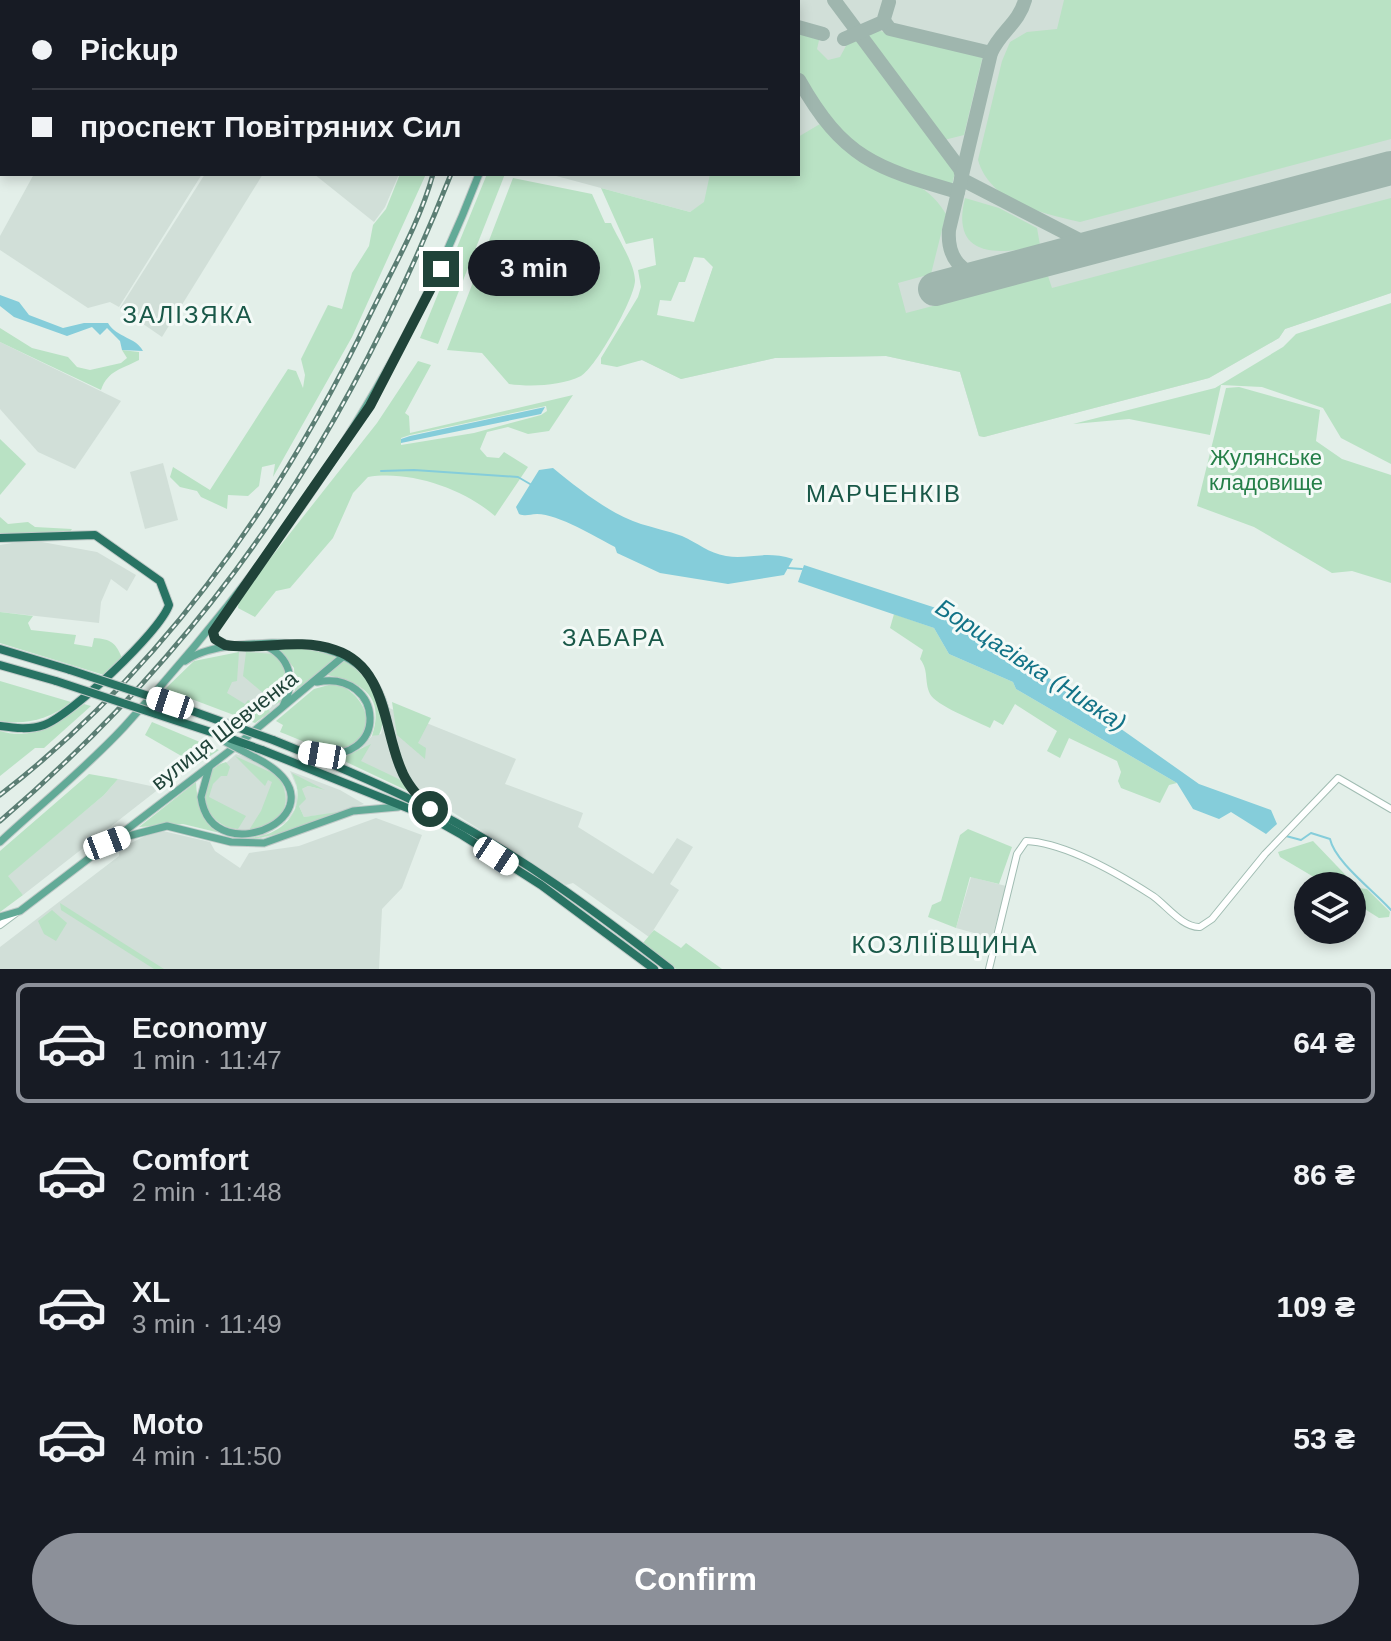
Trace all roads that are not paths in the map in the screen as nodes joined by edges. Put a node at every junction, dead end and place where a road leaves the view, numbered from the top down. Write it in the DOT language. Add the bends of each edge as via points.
graph roads {
  1 [pos="478,176"];
  2 [pos="0,538"];
  3 [pos="231,601"];
  4 [pos="259,644"];
  5 [pos="232,647"];
  6 [pos="0,649"];
  7 [pos="345,655"];
  8 [pos="0,665"];
  9 [pos="177,667"];
  10 [pos="314,683"];
  11 [pos="280,712"];
  12 [pos="0,726"];
  13 [pos="299,751"];
  14 [pos="258,754"];
  15 [pos="212,764"];
  16 [pos="407,808"];
  17 [pos="430,809"];
  18 [pos="1391,809"];
  19 [pos="0,842"];
  20 [pos="107,843"];
  21 [pos="20,911"];
  22 [pos="0,917"];
  23 [pos="0,925"];
  24 [pos="654,969"];
  25 [pos="670,969"];
  26 [pos="989,969"];
  1 -- 3 [label="main road" via="441,269 370,406"];
  2 -- 12 [label="highway" via="95,535 160,581 169,609 134,651 63,716 41,726"];
  3 -- 5 [label="main road" via="213,632 220,644"];
  3 -- 9 [label="main road"];
  4 -- 5 [label="main road, вулиця Шевченка"];
  4 -- 7 [label="main road, вулиця Шевченка" via="316,646"];
  4 -- 11 [label="main road" via="277,652 290,671"];
  5 -- 9 [label="main road, вулиця Шевченка" via="189,658"];
  6 -- 13 [label="highway, bridge"];
  7 -- 10 [label="main road, вулиця Шевченка"];
  7 -- 17 [label="main road" via="379,692 401,769"];
  8 -- 14 [label="highway, bridge" via="156,714"];
  9 -- 19 [label="main road" via="123,728"];
  10 -- 11 [label="main road, вулиця Шевченка"];
  10 -- 13 [label="main road" via="334,681 355,689 368,705 370,725 362,743 347,753"];
  11 -- 15 [label="main road, вулиця Шевченка"];
  13 -- 17 [label="highway"];
  14 -- 15 [label="main road" via="280,771 290,798 281,821 256,833 225,830 206,813 201,797"];
  14 -- 16 [label="highway"];
  15 -- 20 [label="main road, вулиця Шевченка"];
  16 -- 20 [label="main road" via="362,808 264,843 231,842 167,826"];
  16 -- 24 [label="highway" via="519,870"];
  17 -- 25 [label="highway" via="556,884"];
  18 -- 26 [label="street" via="1338,778 1200,927 1187,925 1155,897 1113,874 1026,841 1017,854"];
  20 -- 21 [label="main road, вулиця Шевченка"];
  21 -- 22 [label="main road"];
  21 -- 23 [label="street"];
}
